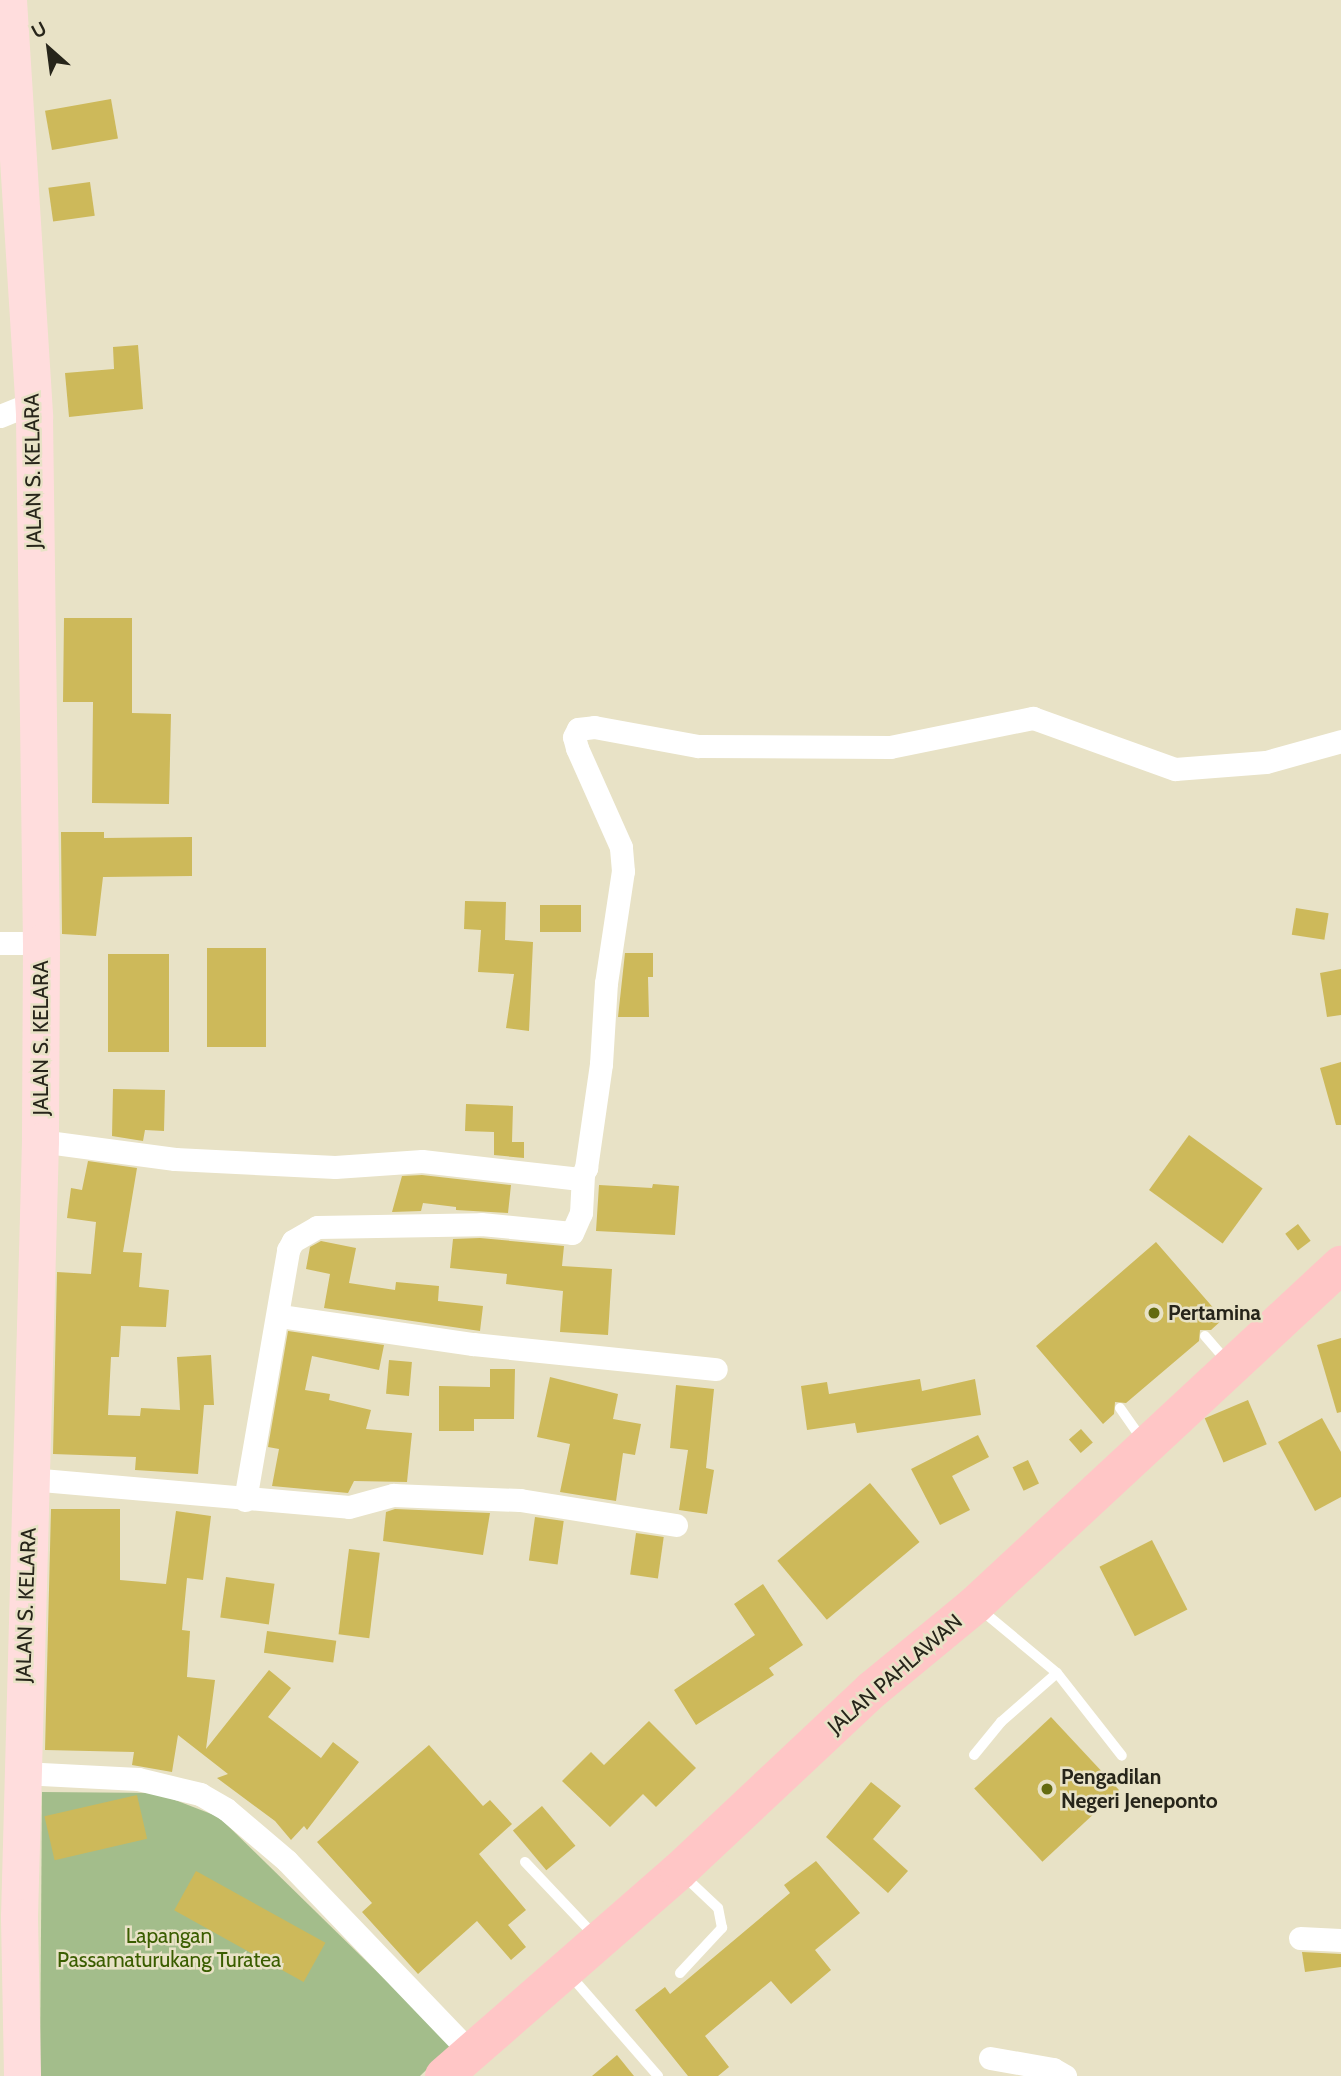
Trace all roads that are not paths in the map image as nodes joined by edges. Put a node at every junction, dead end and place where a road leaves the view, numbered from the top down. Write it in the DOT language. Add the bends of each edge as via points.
graph roads {
  1 [pos="8,0"];
  2 [pos="5,53"];
  3 [pos="33,404"];
  4 [pos="0,416"];
  5 [pos="1341,741"];
  6 [pos="0,943"];
  7 [pos="41,943"];
  8 [pos="40,1141"];
  9 [pos="583,1176"];
  10 [pos="1341,1265"];
  11 [pos="280,1316"];
  12 [pos="1205,1336"];
  13 [pos="1232,1366"];
  14 [pos="716,1369"];
  15 [pos="1120,1408"];
  16 [pos="1146,1446"];
  17 [pos="30,1479"];
  18 [pos="245,1500"];
  19 [pos="676,1525"];
  20 [pos="975,1605"];
  21 [pos="1057,1673"];
  22 [pos="974,1755"];
  23 [pos="1122,1756"];
  24 [pos="22,1773"];
  25 [pos="525,1862"];
  26 [pos="679,1871"];
  27 [pos="1300,1937"];
  28 [pos="598,1940"];
  29 [pos="1341,1940"];
  30 [pos="565,1971"];
  31 [pos="680,1973"];
  32 [pos="990,2058"];
  33 [pos="457,2063"];
  34 [pos="22,2076"];
  35 [pos="658,2076"];
  36 [pos="1065,2076"];
  1 -- 2 [label="main road, JALAN S. KELARA"];
  2 -- 3 [label="main road, JALAN S. KELARA"];
  3 -- 4 [label="street"];
  3 -- 7 [label="main road, JALAN S. KELARA"];
  5 -- 9 [label="street" via="1266,762 1175,769 1033,718 948,738 877,748 666,744 594,727 579,729 574,737 577,748 621,847 623,871"];
  6 -- 7 [label="street"];
  7 -- 8 [label="main road, JALAN S. KELARA"];
  8 -- 9 [label="street" via="175,1159 335,1167 402,1160 576,1181"];
  8 -- 17 [label="main road, JALAN S. KELARA"];
  9 -- 11 [label="street" via="581,1213 572,1233 481,1224 317,1227 304,1232 288,1250"];
  10 -- 13 [label="highway, JALAN PAHLAWAN"];
  11 -- 14 [label="street" via="473,1344"];
  11 -- 18 [label="street"];
  12 -- 13 [label="lane"];
  13 -- 16 [label="highway, JALAN PAHLAWAN"];
  15 -- 16 [label="lane"];
  16 -- 20 [label="highway, JALAN PAHLAWAN"];
  17 -- 18 [label="street"];
  17 -- 24 [label="main road, JALAN S. KELARA"];
  18 -- 19 [label="street" via="349,1507 393,1495 520,1500"];
  20 -- 21 [label="lane"];
  20 -- 26 [label="highway, JALAN PAHLAWAN" via="873,1689"];
  21 -- 22 [label="lane" via="1001,1722"];
  21 -- 23 [label="lane"];
  24 -- 33 [label="street" via="138,1779 200,1794 226,1809 286,1861"];
  24 -- 34 [label="main road, JALAN S. KELARA"];
  25 -- 28 [label="lane"];
  26 -- 28 [label="highway, JALAN PAHLAWAN"];
  26 -- 31 [label="lane" via="722,1918 716,1939"];
  27 -- 29 [label="street"];
  28 -- 30 [label="highway, JALAN PAHLAWAN"];
  30 -- 33 [label="highway, JALAN PAHLAWAN"];
  30 -- 35 [label="lane"];
  32 -- 36 [label="street" via="1053,2069"];
}
